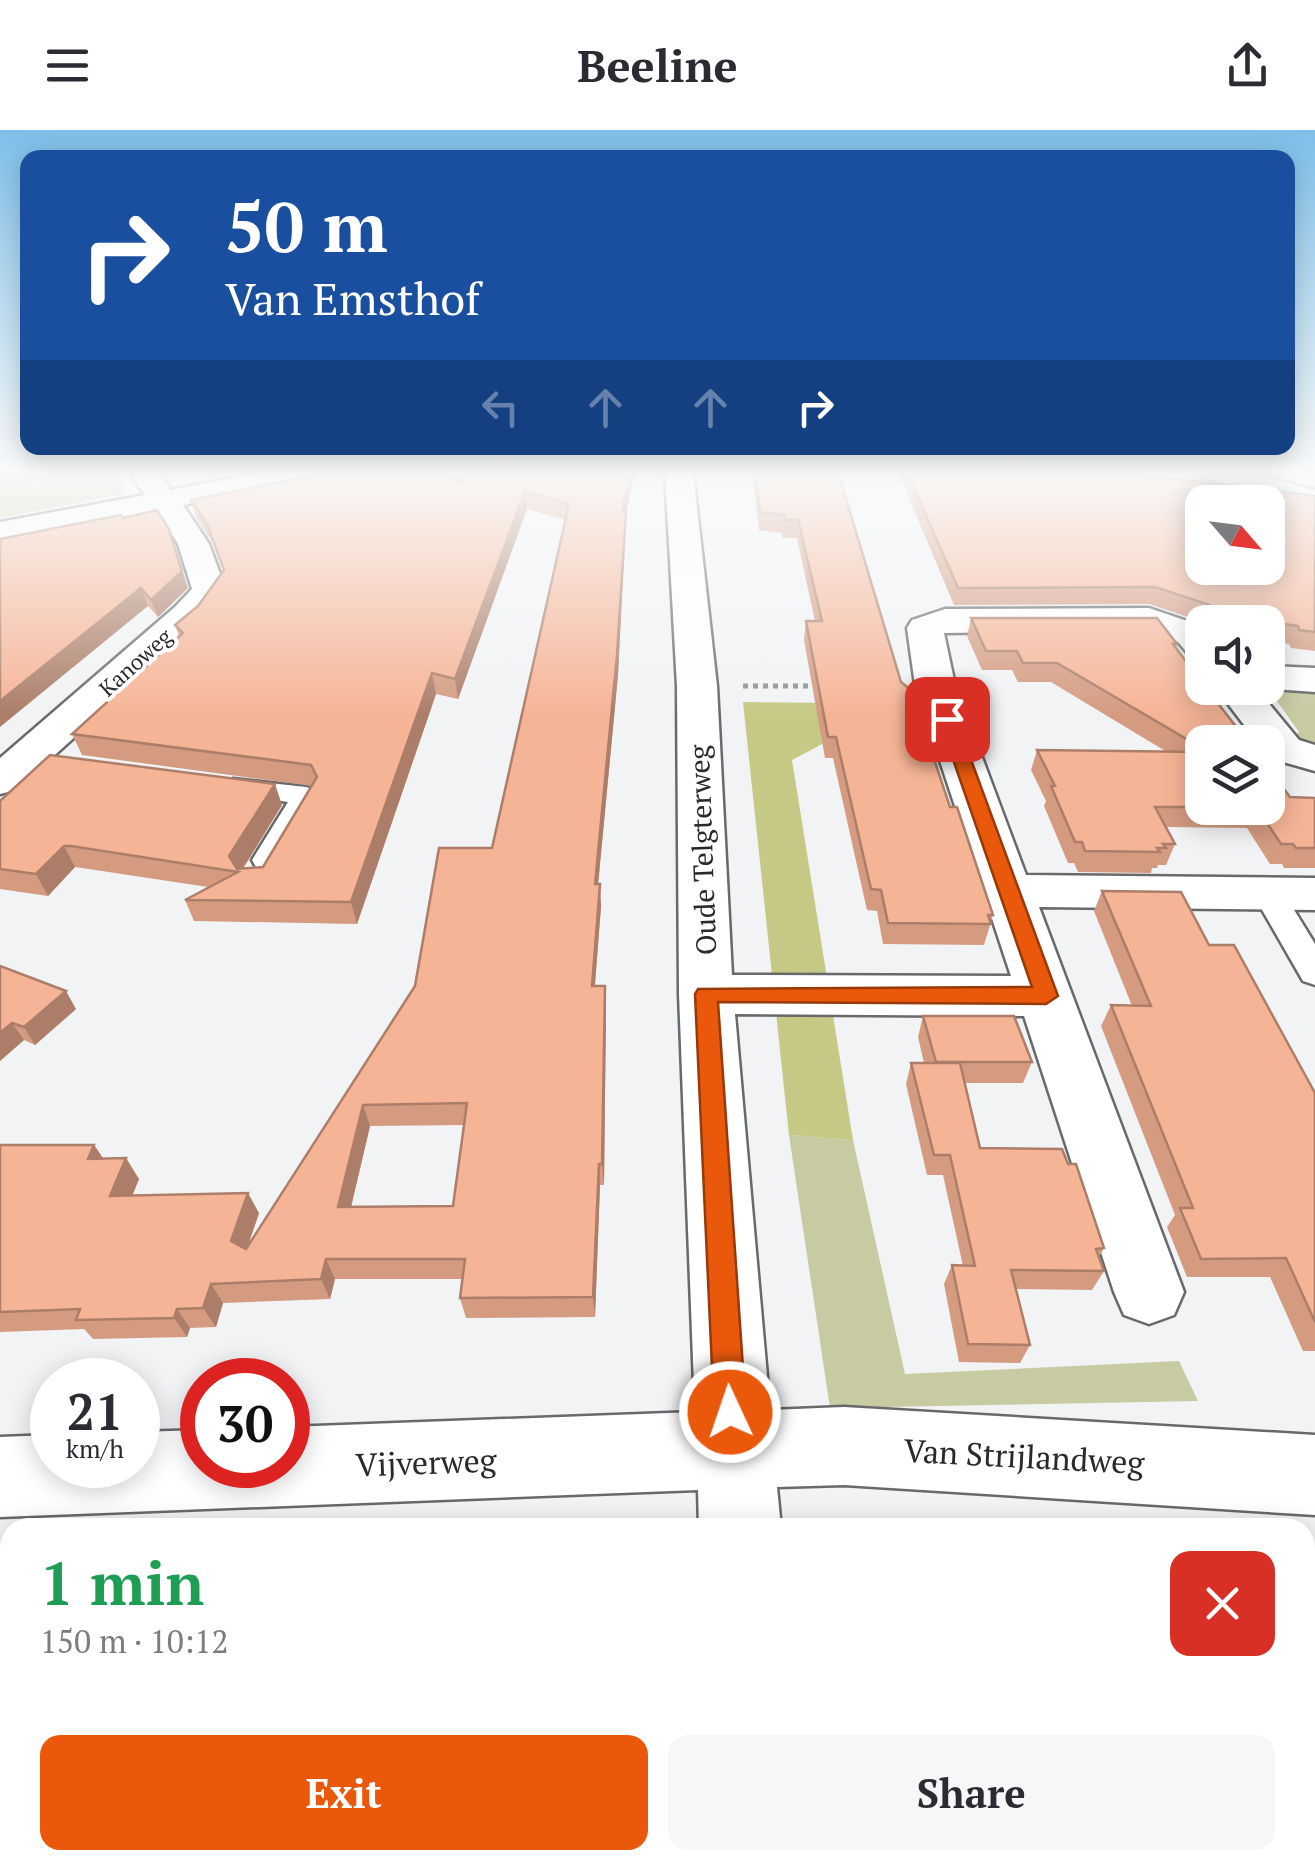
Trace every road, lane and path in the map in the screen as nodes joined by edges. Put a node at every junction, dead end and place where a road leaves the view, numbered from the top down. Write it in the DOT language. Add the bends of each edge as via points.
graph roads {
  1 [pos="199,553"];
  2 [pos="686,553"];
  3 [pos="1185,632"];
  4 [pos="1285,679"];
  5 [pos="1315,680"];
  6 [pos="935,685"];
  7 [pos="697,686"];
  8 [pos="1250,705"];
  9 [pos="1315,758"];
  10 [pos="62,765"];
  11 [pos="12,771"];
  12 [pos="212,784"];
  13 [pos="256,880"];
  14 [pos="1009,891"];
  15 [pos="1292,894"];
  16 [pos="1315,973"];
  17 [pos="706,994"];
  18 [pos="1046,996"];
  19 [pos="1149,1292"];
  20 [pos="732,1450"];
  21 [pos="1315,1474"];
  22 [pos="0,1477"];
  23 [pos="739,1518"];
  1 -- 11 [label="street, Kanoweg" via="209,590 188,615"];
  2 -- 7 [label="street, Oude Telgterweg"];
  3 -- 6 [label="street" via="1149,619 945,620 925,628"];
  4 -- 5 [label="street"];
  6 -- 7 [label="path"];
  6 -- 14 [label="street"];
  7 -- 17 [label="street, Oude Telgterweg"];
  8 -- 9 [label="street" via="1284,748"];
  10 -- 11 [label="lane"];
  12 -- 13 [label="lane" via="306,796"];
  14 -- 15 [label="street"];
  14 -- 18 [label="street"];
  15 -- 16 [label="lane"];
  17 -- 18 [label="street"];
  17 -- 20 [label="street, Oude Telgterweg"];
  18 -- 19 [label="street"];
  20 -- 21 [label="street, Van Strijlandweg" via="844,1446"];
  20 -- 22 [label="street, Vijverweg"];
  20 -- 23 [label="street, Oude Telgterweg"];
}
